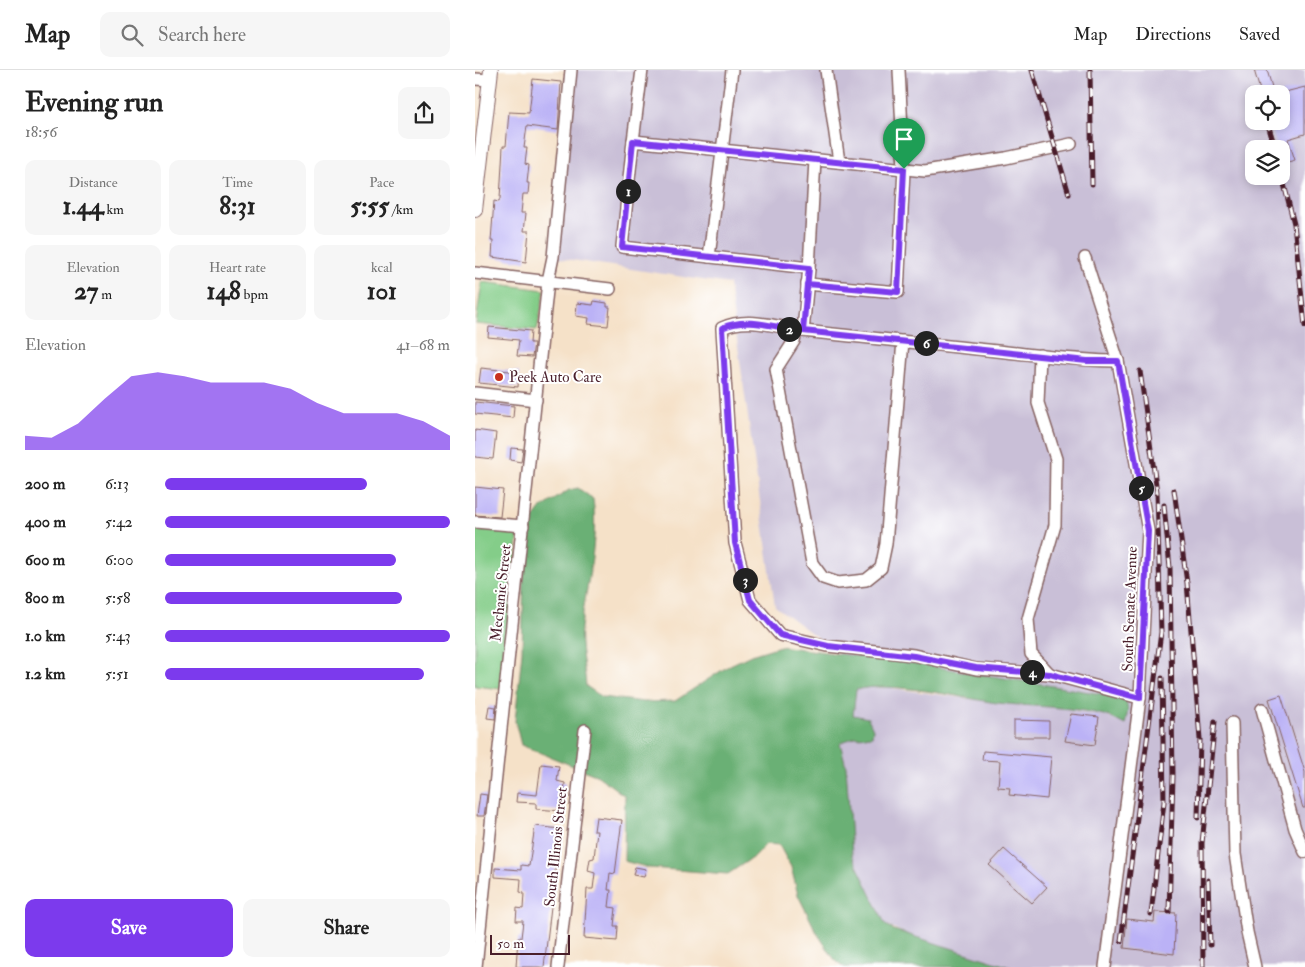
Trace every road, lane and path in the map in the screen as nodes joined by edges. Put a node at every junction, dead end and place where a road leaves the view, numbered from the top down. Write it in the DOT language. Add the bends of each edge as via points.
graph roads {
  1 [pos="571,70"];
  2 [pos="642,70"];
  3 [pos="732,70"];
  4 [pos="826,70"];
  5 [pos="899,70"];
  6 [pos="490,75"];
  7 [pos="475,79"];
  8 [pos="633,141"];
  9 [pos="479,142"];
  10 [pos="1071,144"];
  11 [pos="722,150"];
  12 [pos="815,160"];
  13 [pos="839,162"];
  14 [pos="904,169"];
  15 [pos="475,210"];
  16 [pos="709,257"];
  17 [pos="1085,258"];
  18 [pos="809,268"];
  19 [pos="475,273"];
  20 [pos="547,281"];
  21 [pos="807,284"];
  22 [pos="610,289"];
  23 [pos="800,330"];
  24 [pos="903,341"];
  25 [pos="1040,355"];
  26 [pos="1118,361"];
  27 [pos="475,393"];
  28 [pos="536,400"];
  29 [pos="475,522"];
  30 [pos="523,526"];
  31 [pos="1050,674"];
  32 [pos="1140,698"];
  33 [pos="1262,709"];
  34 [pos="1232,723"];
  35 [pos="585,730"];
  36 [pos="1305,852"];
  37 [pos="476,967"];
  38 [pos="558,967"];
  39 [pos="1105,967"];
  40 [pos="1255,967"];
  1 -- 20 [label="street, Mechanic Street" via="553,257"];
  2 -- 8 [label="street"];
  3 -- 11 [label="street"];
  4 -- 13 [label="street"];
  5 -- 14 [label="street"];
  6 -- 7 [label="street"];
  6 -- 9 [label="main road"];
  8 -- 11 [label="street"];
  8 -- 16 [label="street" via="622,247"];
  9 -- 15 [label="main road"];
  10 -- 14 [label="street" via="925,171"];
  11 -- 12 [label="street"];
  11 -- 16 [label="street"];
  12 -- 13 [label="street"];
  12 -- 18 [label="street"];
  13 -- 14 [label="street"];
  14 -- 21 [label="street" via="898,292"];
  16 -- 18 [label="street"];
  17 -- 26 [label="street, South Senate Avenue"];
  18 -- 21 [label="street"];
  19 -- 20 [label="street"];
  20 -- 22 [label="street"];
  20 -- 28 [label="street, Mechanic Street"];
  21 -- 23 [label="street"];
  23 -- 24 [label="street"];
  23 -- 24 [label="street" via="776,370 812,563 823,578 838,583 866,580 881,568 886,544"];
  23 -- 31 [label="street" via="734,322 722,328 735,543 750,600 780,635 796,639 976,668"];
  24 -- 25 [label="street"];
  25 -- 26 [label="street"];
  25 -- 31 [label="street" via="1038,403 1056,459 1055,525 1028,619 1031,654"];
  26 -- 32 [label="street, South Senate Avenue" via="1148,531"];
  27 -- 28 [label="street"];
  28 -- 30 [label="street, Mechanic Street"];
  29 -- 30 [label="street"];
  30 -- 37 [label="street, Mechanic Street"];
  31 -- 32 [label="street"];
  32 -- 39 [label="street, South Senate Avenue"];
  33 -- 36 [label="street" via="1295,829"];
  34 -- 40 [label="street" via="1235,854"];
  35 -- 38 [label="street, South Illinois Street"];
}
